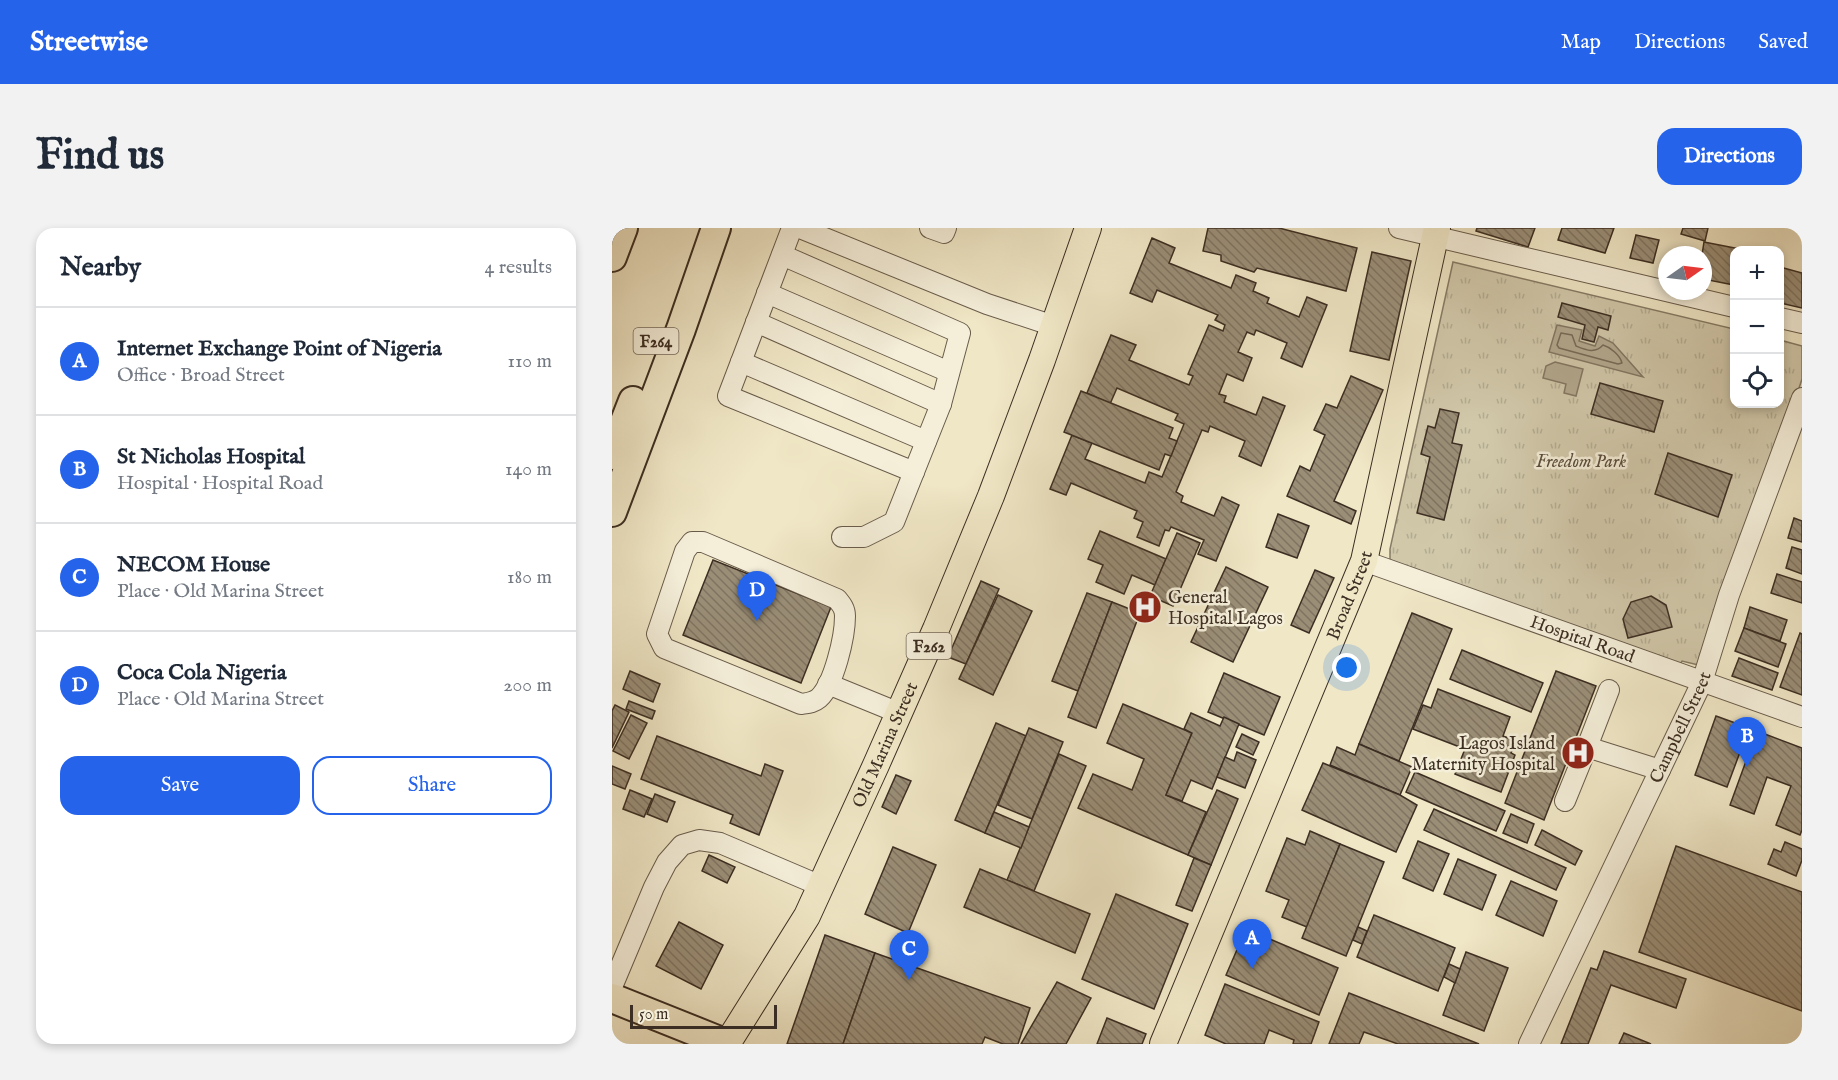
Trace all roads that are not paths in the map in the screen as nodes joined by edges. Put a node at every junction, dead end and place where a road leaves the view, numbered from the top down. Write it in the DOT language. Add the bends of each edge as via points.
graph roads {
  1 [pos="623,228"];
  2 [pos="699,228"];
  3 [pos="716,228"];
  4 [pos="792,228"];
  5 [pos="800,228"];
  6 [pos="930,228"];
  7 [pos="946,228"];
  8 [pos="1088,228"];
  9 [pos="1399,228"];
  10 [pos="1436,233"];
  11 [pos="782,255"];
  12 [pos="612,257"];
  13 [pos="767,292"];
  14 [pos="1730,306"];
  15 [pos="1784,319"];
  16 [pos="756,322"];
  17 [pos="1802,323"];
  18 [pos="1054,326"];
  19 [pos="741,362"];
  20 [pos="949,372"];
  21 [pos="1802,398"];
  22 [pos="940,404"];
  23 [pos="926,441"];
  24 [pos="612,455"];
  25 [pos="914,472"];
  26 [pos="612,512"];
  27 [pos="842,537"];
  28 [pos="1364,561"];
  29 [pos="1702,682"];
  30 [pos="828,684"];
  31 [pos="1609,690"];
  32 [pos="899,713"];
  33 [pos="1802,717"];
  34 [pos="1587,747"];
  35 [pos="1659,770"];
  36 [pos="1565,801"];
  37 [pos="821,886"];
  38 [pos="612,987"];
  39 [pos="612,998"];
  40 [pos="727,1044"];
  41 [pos="1163,1044"];
  42 [pos="1529,1044"];
  1 -- 12 [label="highway"];
  2 -- 24 [label="highway, F264"];
  3 -- 26 [label="highway"];
  4 -- 11 [label="street"];
  5 -- 18 [label="street" via="987,304"];
  6 -- 7 [label="street" via="944,233"];
  8 -- 18 [label="main road, Old Marina Street / F262"];
  9 -- 10 [label="street"];
  10 -- 14 [label="street"];
  10 -- 28 [label="main road, Broad Street"];
  11 -- 13 [label="street"];
  11 -- 20 [label="street" via="960,333"];
  13 -- 16 [label="street"];
  13 -- 20 [label="street"];
  15 -- 17 [label="street"];
  16 -- 19 [label="street"];
  16 -- 22 [label="street"];
  18 -- 32 [label="main road, Old Marina Street / F262" via="991,496"];
  19 -- 23 [label="street"];
  19 -- 25 [label="street" via="728,396"];
  20 -- 22 [label="street"];
  21 -- 29 [label="street, Campbell Street" via="1729,595"];
  22 -- 23 [label="street"];
  23 -- 25 [label="street"];
  25 -- 27 [label="street" via="894,522 864,537"];
  28 -- 29 [label="street, Hospital Road"];
  28 -- 41 [label="main road, Broad Street"];
  29 -- 33 [label="street, Hospital Road"];
  29 -- 35 [label="street, Campbell Street"];
  30 -- 30 [label="street" via="839,655 845,616 837,599 703,542 692,542 685,551 657,634 664,648 801,704 820,697"];
  30 -- 32 [label="street"];
  31 -- 34 [label="street"];
  32 -- 37 [label="main road, Old Marina Street / F262"];
  34 -- 35 [label="street"];
  34 -- 36 [label="street"];
  35 -- 42 [label="street, Campbell Street"];
  37 -- 38 [label="street" via="720,843 699,840 682,845 654,887"];
  37 -- 40 [label="main road, Old Marina Street / F262" via="807,916"];
  39 -- 40 [label="highway"];
}
